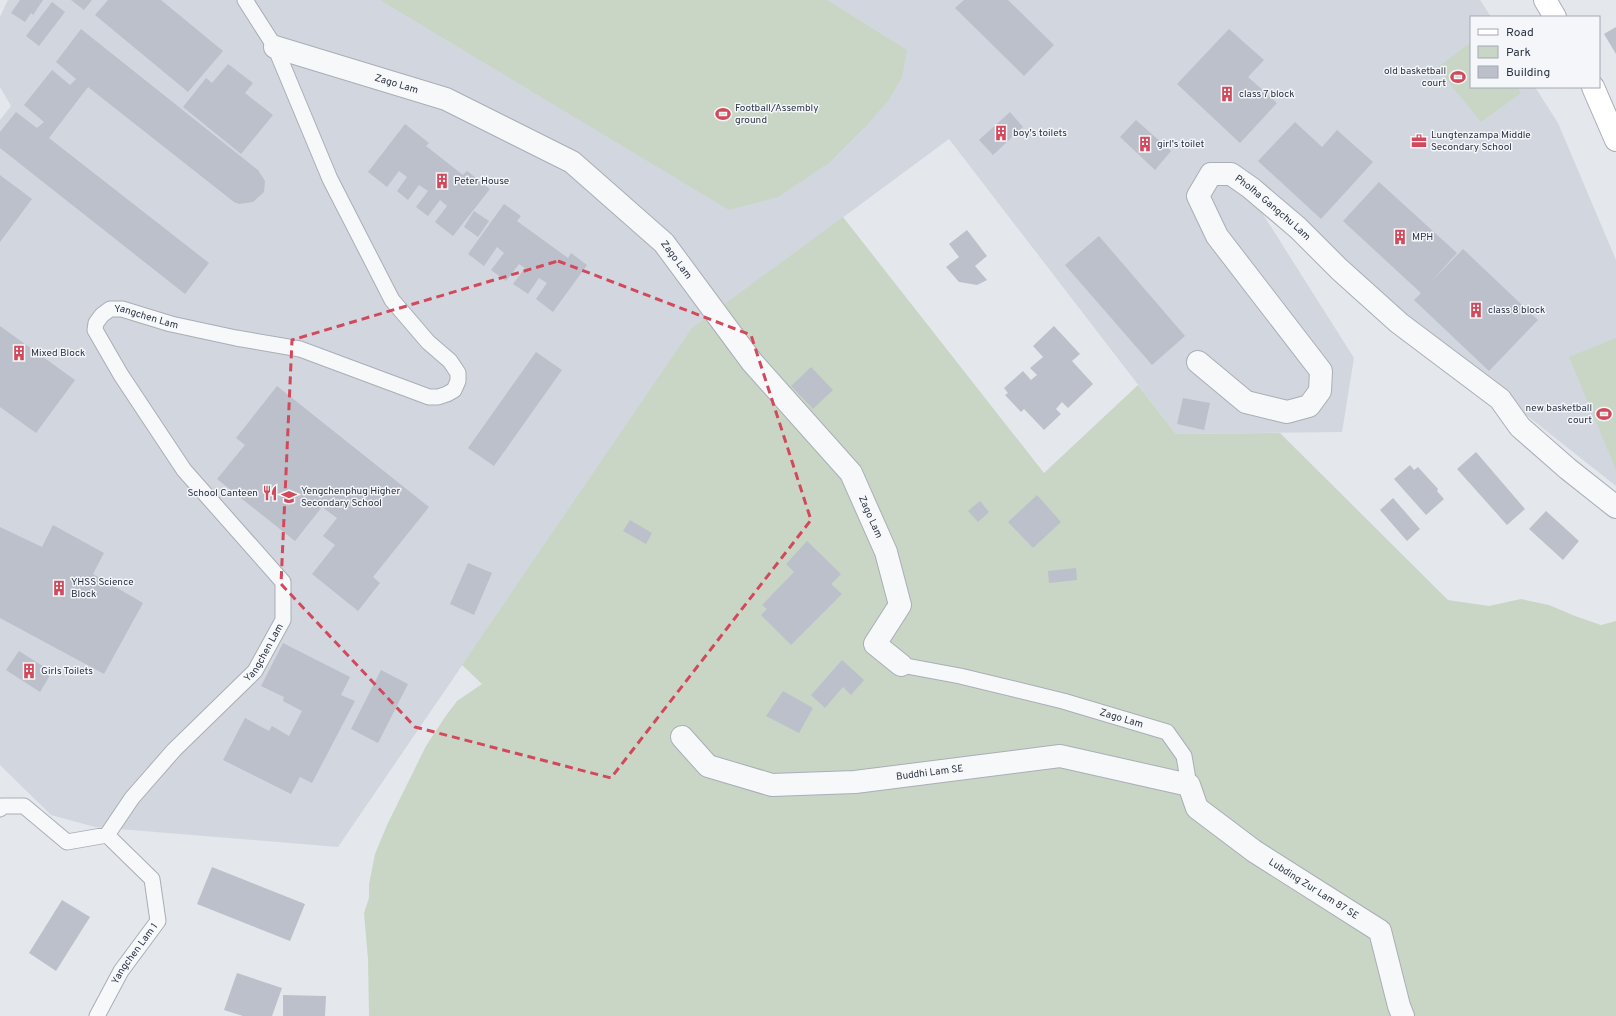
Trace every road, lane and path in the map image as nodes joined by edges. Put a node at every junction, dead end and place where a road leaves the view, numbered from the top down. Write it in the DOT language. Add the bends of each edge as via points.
graph roads {
  1 [pos="245,0"];
  2 [pos="1545,0"];
  3 [pos="1554,16"];
  4 [pos="275,47"];
  5 [pos="1593,88"];
  6 [pos="1616,140"];
  7 [pos="1198,362"];
  8 [pos="1616,507"];
  9 [pos="901,665"];
  10 [pos="682,737"];
  11 [pos="1189,785"];
  12 [pos="0,809"];
  13 [pos="107,835"];
  14 [pos="96,1016"];
  15 [pos="1403,1016"];
  1 -- 4 [label="lane, Yangchen Lam"];
  2 -- 3 [label="main road"];
  4 -- 9 [label="street, Zago Lam" via="446,99 572,162 664,243 752,362 851,473 886,552 900,606 875,644"];
  4 -- 13 [label="lane, Yangchen Lam" via="330,179 392,300 428,342 450,362 458,373 458,382 454,390 447,394 438,398 429,397 300,349 171,324 122,309 110,309 102,315 96,323 95,330 121,375 184,470 283,582 283,620 255,671 174,750 132,798"];
  5 -- 6 [label="main road"];
  7 -- 8 [label="street, Pholha Gangchu Lam" via="1246,402 1288,412 1310,406 1320,391 1321,371 1217,236 1198,196 1211,174 1231,174 1298,228 1399,323 1500,399 1520,427"];
  9 -- 11 [label="lane, Zago Lam" via="960,676 1063,701 1167,732 1184,756"];
  10 -- 11 [label="street, Buddhi Lam SE" via="708,766 772,785 855,782 1060,756"];
  11 -- 15 [label="street, Lubding Zur Lam 87 SE" via="1197,808 1254,851 1380,931"];
  12 -- 13 [label="lane" via="2,806 24,806 67,842"];
  13 -- 14 [label="lane, Yangchen Lam 1" via="152,879 158,922 121,971"];
}
